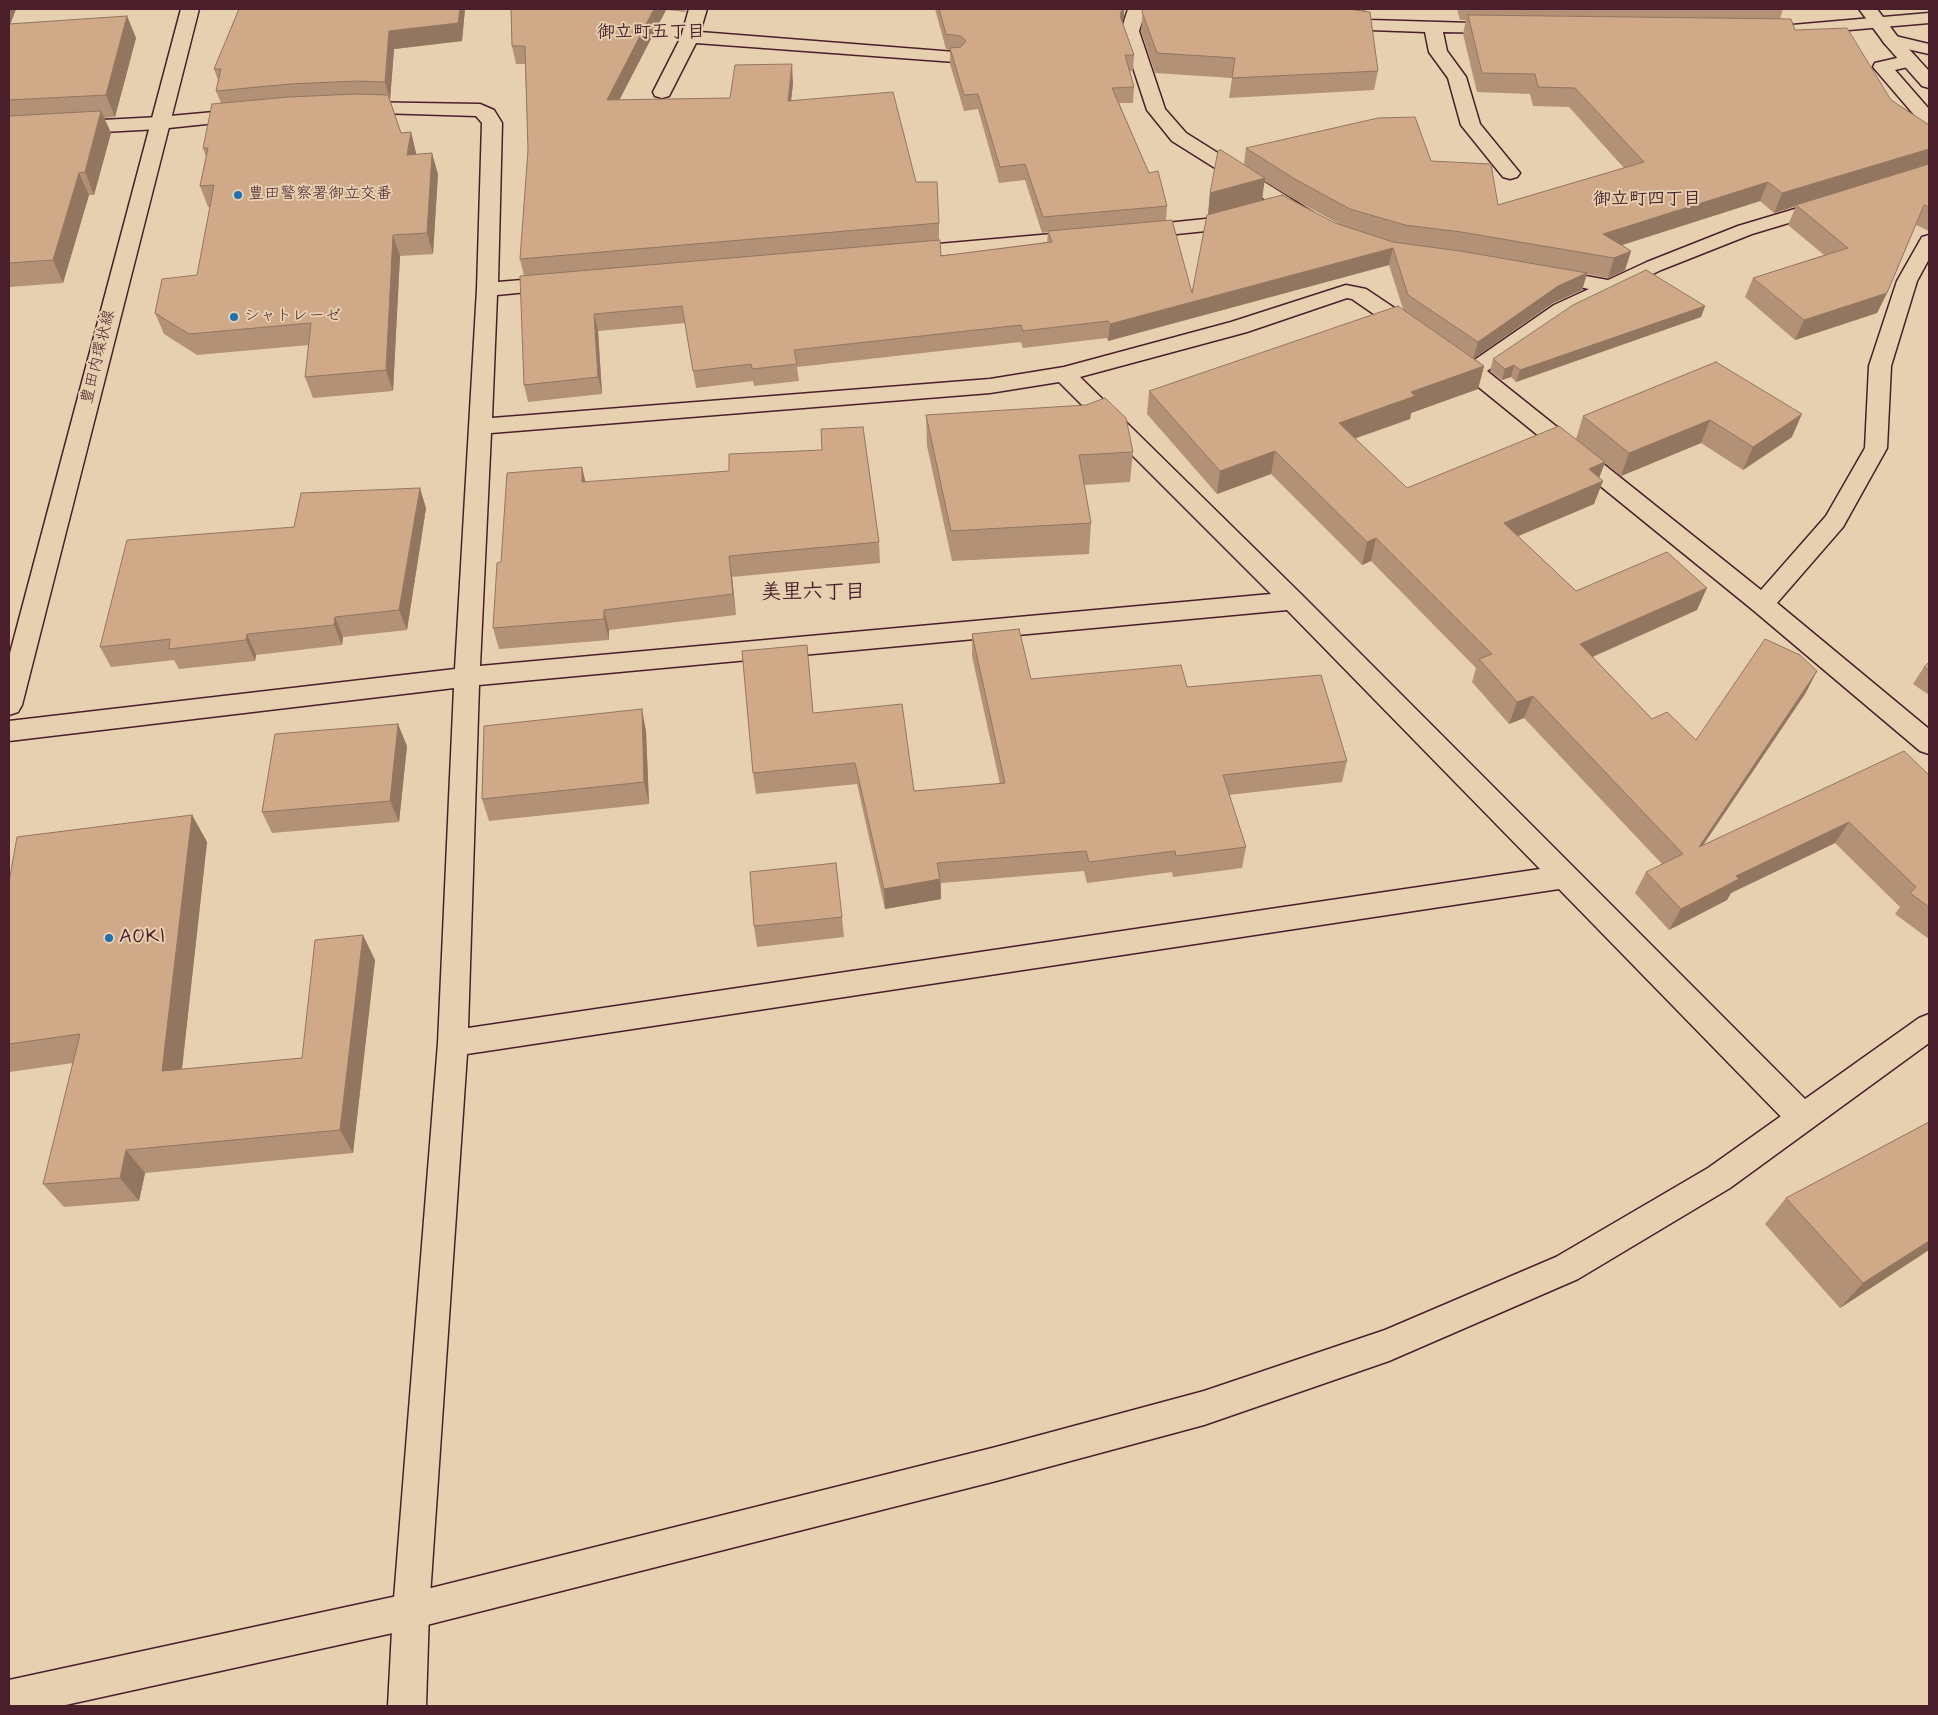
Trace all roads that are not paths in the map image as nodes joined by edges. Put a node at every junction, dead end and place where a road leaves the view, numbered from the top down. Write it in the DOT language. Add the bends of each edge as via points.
graph roads {
  1 [pos="190,9"];
  2 [pos="698,9"];
  3 [pos="1136,9"];
  4 [pos="1264,9"];
  5 [pos="1873,15"];
  6 [pos="1929,18"];
  7 [pos="1433,28"];
  8 [pos="1522,29"];
  9 [pos="1754,32"];
  10 [pos="690,37"];
  11 [pos="1891,40"];
  12 [pos="1929,50"];
  13 [pos="955,56"];
  14 [pos="1910,61"];
  15 [pos="1929,82"];
  16 [pos="662,92"];
  17 [pos="334,109"];
  18 [pos="267,113"];
  19 [pos="1929,120"];
  20 [pos="159,122"];
  21 [pos="9,130"];
  22 [pos="1510,172"];
  23 [pos="1846,199"];
  24 [pos="1282,203"];
  25 [pos="1324,226"];
  26 [pos="1929,241"];
  27 [pos="880,255"];
  28 [pos="1530,272"];
  29 [pos="575,282"];
  30 [pos="1611,287"];
  31 [pos="487,289"];
  32 [pos="1473,371"];
  33 [pos="1064,374"];
  34 [pos="481,426"];
  35 [pos="1293,601"];
  36 [pos="1762,604"];
  37 [pos="467,677"];
  38 [pos="9,706"];
  39 [pos="9,731"];
  40 [pos="1929,744"];
  41 [pos="1563,877"];
  42 [pos="1929,1027"];
  43 [pos="453,1043"];
  44 [pos="1802,1117"];
  45 [pos="411,1611"];
  46 [pos="9,1699"];
  47 [pos="407,1706"];
  1 -- 20 [label="street, 豊田内環状線"];
  2 -- 10 [label="street"];
  3 -- 24 [label="street" via="1130,31 1156,110 1179,137"];
  4 -- 7 [label="street" via="1370,25"];
  5 -- 6 [label="street"];
  5 -- 9 [label="street" via="1781,32"];
  5 -- 11 [label="street"];
  7 -- 8 [label="street"];
  7 -- 22 [label="street" via="1438,52 1457,77 1471,125"];
  10 -- 13 [label="street"];
  10 -- 16 [label="street"];
  11 -- 12 [label="street"];
  11 -- 14 [label="street"];
  14 -- 15 [label="street"];
  14 -- 19 [label="street" via="1882,67"];
  17 -- 31 [label="street" via="480,110 490,117"];
  18 -- 20 [label="street"];
  20 -- 21 [label="street"];
  20 -- 38 [label="street, 豊田内環状線"];
  23 -- 30 [label="street" via="1746,230 1654,266"];
  24 -- 25 [label="street"];
  24 -- 27 [label="street" via="1206,226"];
  26 -- 36 [label="street" via="1906,281 1880,366 1876,448 1835,521"];
  28 -- 30 [label="street"];
  29 -- 31 [label="street"];
  30 -- 32 [label="street" via="1560,310"];
  31 -- 34 [label="street"];
  32 -- 33 [label="street" via="1359,294 1346,291 1239,328"];
  32 -- 36 [label="street"];
  33 -- 34 [label="street" via="990,386"];
  33 -- 35 [label="street"];
  34 -- 37 [label="street"];
  35 -- 37 [label="street"];
  35 -- 41 [label="street"];
  36 -- 40 [label="street"];
  37 -- 39 [label="street"];
  37 -- 43 [label="street"];
  41 -- 43 [label="street"];
  41 -- 44 [label="street"];
  42 -- 44 [label="street"];
  43 -- 45 [label="street"];
  44 -- 45 [label="street" via="1719,1178 1567,1268 1389,1345 1204,1408 996,1464"];
  45 -- 46 [label="street"];
  45 -- 47 [label="street"];
}
